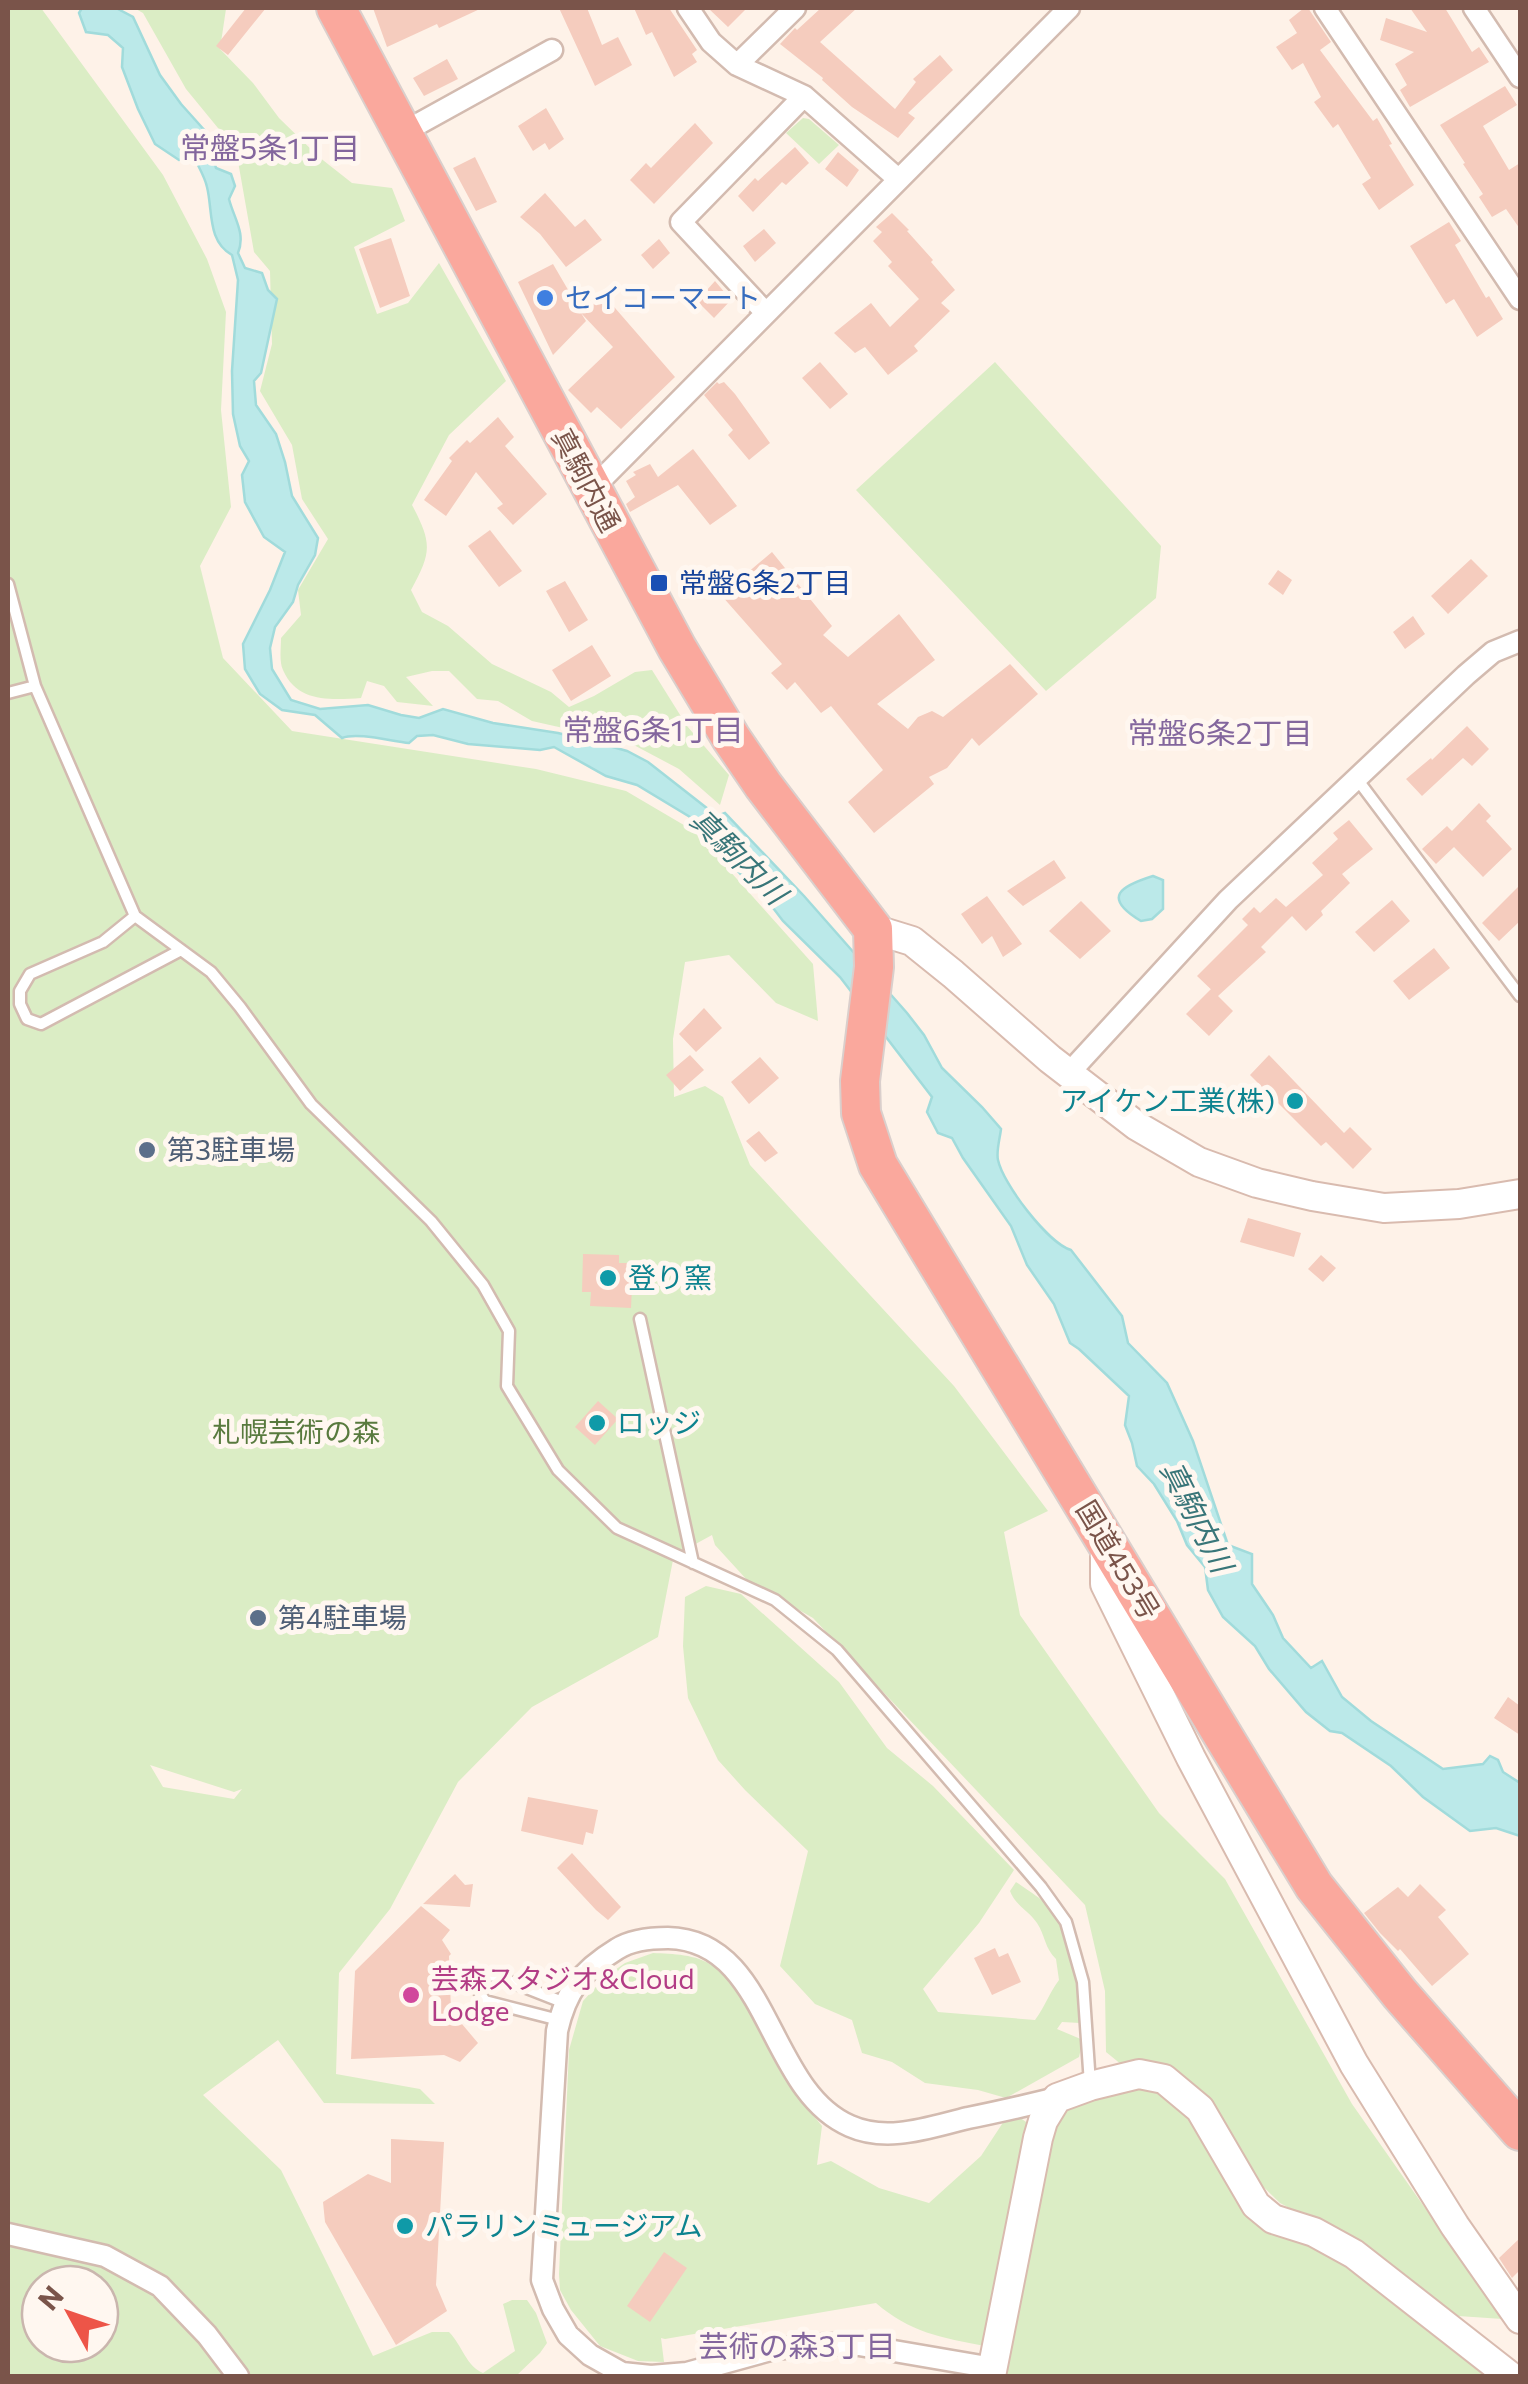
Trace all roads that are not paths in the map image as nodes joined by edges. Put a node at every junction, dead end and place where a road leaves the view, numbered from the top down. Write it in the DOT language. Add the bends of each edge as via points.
graph roads {
  1 [pos="336,8"];
  2 [pos="688,8"];
  3 [pos="796,8"];
  4 [pos="1068,8"];
  5 [pos="1325,8"];
  6 [pos="1474,8"];
  7 [pos="552,50"];
  8 [pos="737,65"];
  9 [pos="1520,77"];
  10 [pos="804,96"];
  11 [pos="402,132"];
  12 [pos="898,180"];
  13 [pos="1520,299"];
  14 [pos="765,312"];
  15 [pos="591,490"];
  16 [pos="8,584"];
  17 [pos="1520,641"];
  18 [pos="35,686"];
  19 [pos="8,693"];
  20 [pos="1357,779"];
  21 [pos="134,916"];
  22 [pos="874,948"];
  23 [pos="181,950"];
  24 [pos="1520,996"];
  25 [pos="1069,1073"];
  26 [pos="1520,1194"];
  27 [pos="640,1319"];
  28 [pos="1104,1538"];
  29 [pos="693,1564"];
  30 [pos="562,2012"];
  31 [pos="1090,2086"];
  32 [pos="1057,2098"];
  33 [pos="1520,2131"];
  34 [pos="8,2234"];
  35 [pos="1520,2319"];
  36 [pos="992,2372"];
  37 [pos="238,2376"];
  38 [pos="1510,2376"];
  1 -- 11 [label="highway, 真駒内通"];
  2 -- 8 [label="street"];
  3 -- 8 [label="street"];
  4 -- 12 [label="street"];
  5 -- 13 [label="street"];
  6 -- 9 [label="street"];
  7 -- 11 [label="street"];
  8 -- 10 [label="street"];
  10 -- 12 [label="street"];
  10 -- 14 [label="street" via="681,222"];
  11 -- 15 [label="highway, 真駒内通"];
  12 -- 14 [label="street"];
  14 -- 15 [label="street"];
  15 -- 22 [label="highway, 真駒内通" via="731,738"];
  16 -- 18 [label="lane"];
  17 -- 20 [label="street" via="1493,652"];
  18 -- 19 [label="lane"];
  18 -- 21 [label="lane"];
  20 -- 24 [label="lane"];
  20 -- 25 [label="street" via="1228,900"];
  21 -- 23 [label="lane"];
  21 -- 23 [label="lane" via="102,942 30,974 20,991 28,1018 40,1024"];
  22 -- 25 [label="street" via="912,941"];
  22 -- 28 [label="highway, 国道453号" via="860,1113 878,1166"];
  23 -- 29 [label="lane" via="211,972 311,1104 431,1222 482,1285 509,1331 507,1386 558,1470 617,1528"];
  25 -- 26 [label="street" via="1138,1126 1200,1162 1258,1182 1384,1208"];
  27 -- 29 [label="lane"];
  28 -- 33 [label="highway, 国道453号" via="1314,1886"];
  28 -- 35 [label="street" via="1105,1584 1191,1758 1354,2064"];
  29 -- 31 [label="lane" via="774,1600 837,1650 1041,1887 1066,1922 1082,1982"];
  30 -- 30 [label="lane" via="485,2000 480,1980 496,1976"];
  30 -- 32 [label="street" via="590,1967 621,1946 677,1938 730,1965 801,2084 847,2126 908,2132"];
  30 -- 36 [label="street" via="542,2280 568,2335 590,2356 622,2372 651,2376 774,2349 860,2345"];
  31 -- 32 [label="street"];
  31 -- 38 [label="street" via="1139,2074 1164,2079 1200,2109 1256,2205 1354,2254"];
  32 -- 36 [label="street" via="1038,2138"];
  34 -- 37 [label="street" via="105,2256 160,2286"];
}
